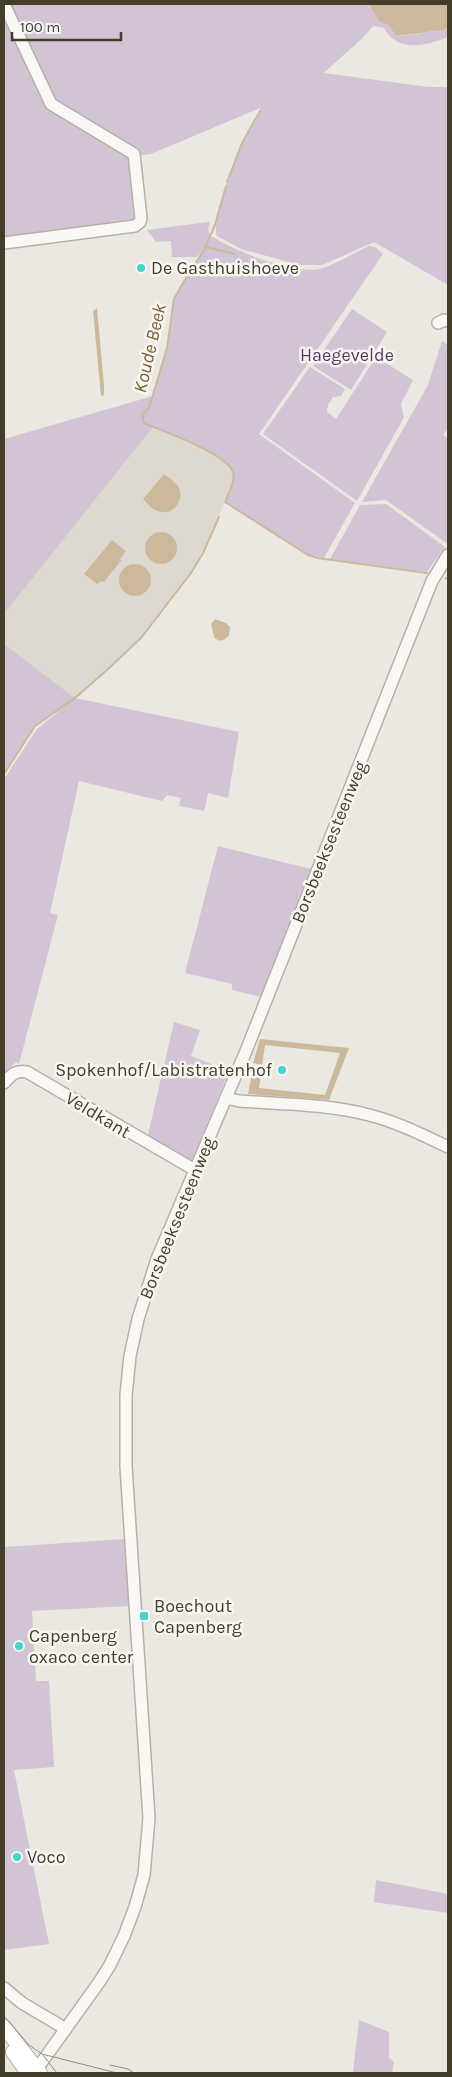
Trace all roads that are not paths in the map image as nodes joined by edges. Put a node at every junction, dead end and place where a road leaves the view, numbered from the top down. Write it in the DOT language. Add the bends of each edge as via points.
graph roads {
  1 [pos="4,4"];
  2 [pos="4,243"];
  3 [pos="448,555"];
  4 [pos="4,1083"];
  5 [pos="226,1098"];
  6 [pos="448,1147"];
  7 [pos="195,1170"];
  8 [pos="4,1988"];
  9 [pos="4,2027"];
  10 [pos="66,2028"];
  11 [pos="4,2040"];
  12 [pos="35,2072"];
  1 -- 2 [label="street" via="51,104 134,154 141,218 138,224"];
  3 -- 5 [label="street, Borsbeeksesteenweg" via="432,581"];
  4 -- 7 [label="street, Veldkant" via="14,1073 27,1072"];
  5 -- 6 [label="street" via="327,1107 370,1115"];
  5 -- 7 [label="street, Borsbeeksesteenweg"];
  7 -- 10 [label="street, Borsbeeksesteenweg" via="147,1286 130,1356 126,1395 126,1466 149,1818 144,1875 135,1907 110,1965"];
  8 -- 10 [label="street" via="22,2003"];
  9 -- 12 [label="main road"];
  10 -- 12 [label="street, Borsbeeksesteenweg"];
  11 -- 12 [label="main road"];
}
